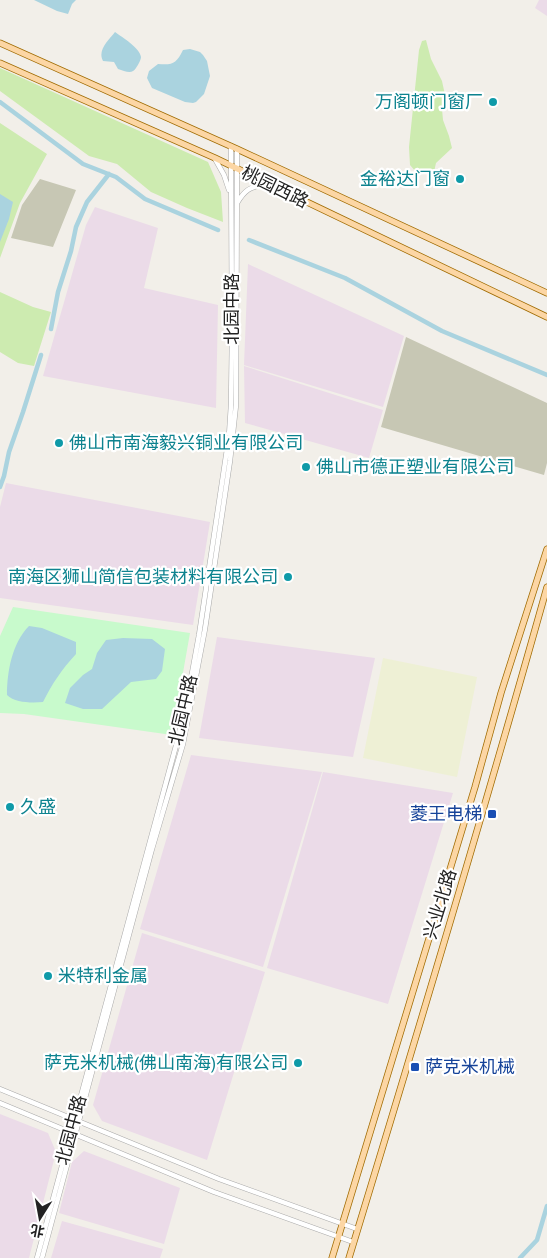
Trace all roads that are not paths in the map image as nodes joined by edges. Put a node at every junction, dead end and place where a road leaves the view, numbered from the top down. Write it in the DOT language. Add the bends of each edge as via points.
graph roads {
  1 [pos="0,43"];
  2 [pos="0,62"];
  3 [pos="230,146"];
  4 [pos="237,149"];
  5 [pos="215,158"];
  6 [pos="231,165"];
  7 [pos="237,168"];
  8 [pos="267,183"];
  9 [pos="231,195"];
  10 [pos="237,204"];
  11 [pos="546,292"];
  12 [pos="547,317"];
  13 [pos="547,549"];
  14 [pos="547,587"];
  15 [pos="0,1089"];
  16 [pos="0,1103"];
  17 [pos="76,1120"];
  18 [pos="73,1133"];
  19 [pos="342,1224"];
  20 [pos="357,1229"];
  21 [pos="338,1237"];
  22 [pos="354,1242"];
  23 [pos="37,1258"];
  24 [pos="42,1258"];
  25 [pos="332,1258"];
  26 [pos="349,1258"];
  1 -- 3 [label="main road, 桃园西路"];
  2 -- 5 [label="main road, 桃园西路"];
  3 -- 4 [label="main road, 桃园西路"];
  3 -- 6 [label="street, 北园中路"];
  4 -- 7 [label="street, 北园中路"];
  4 -- 11 [label="main road, 桃园西路"];
  5 -- 6 [label="main road, 桃园西路"];
  5 -- 9 [label="street"];
  6 -- 7 [label="main road, 桃园西路"];
  6 -- 9 [label="street, 北园中路"];
  7 -- 8 [label="main road, 桃园西路"];
  7 -- 10 [label="street, 北园中路"];
  8 -- 10 [label="street" via="244,193"];
  8 -- 12 [label="main road, 桃园西路"];
  9 -- 17 [label="street, 北园中路" via="231,412 199,635 177,742"];
  10 -- 17 [label="street, 北园中路" via="235,412 205,629 183,744"];
  13 -- 19 [label="main road, 兴业北路"];
  14 -- 20 [label="main road, 兴业北路"];
  15 -- 17 [label="street"];
  16 -- 18 [label="street"];
  17 -- 18 [label="street, 北园中路"];
  17 -- 19 [label="street" via="219,1179"];
  18 -- 21 [label="street" via="214,1192"];
  18 -- 23 [label="street, 北园中路"];
  18 -- 24 [label="street, 北园中路"];
  19 -- 20 [label="street"];
  19 -- 21 [label="main road, 兴业北路"];
  20 -- 22 [label="main road, 兴业北路"];
  21 -- 22 [label="street"];
  21 -- 25 [label="main road, 兴业北路"];
  22 -- 26 [label="main road, 兴业北路"];
}
